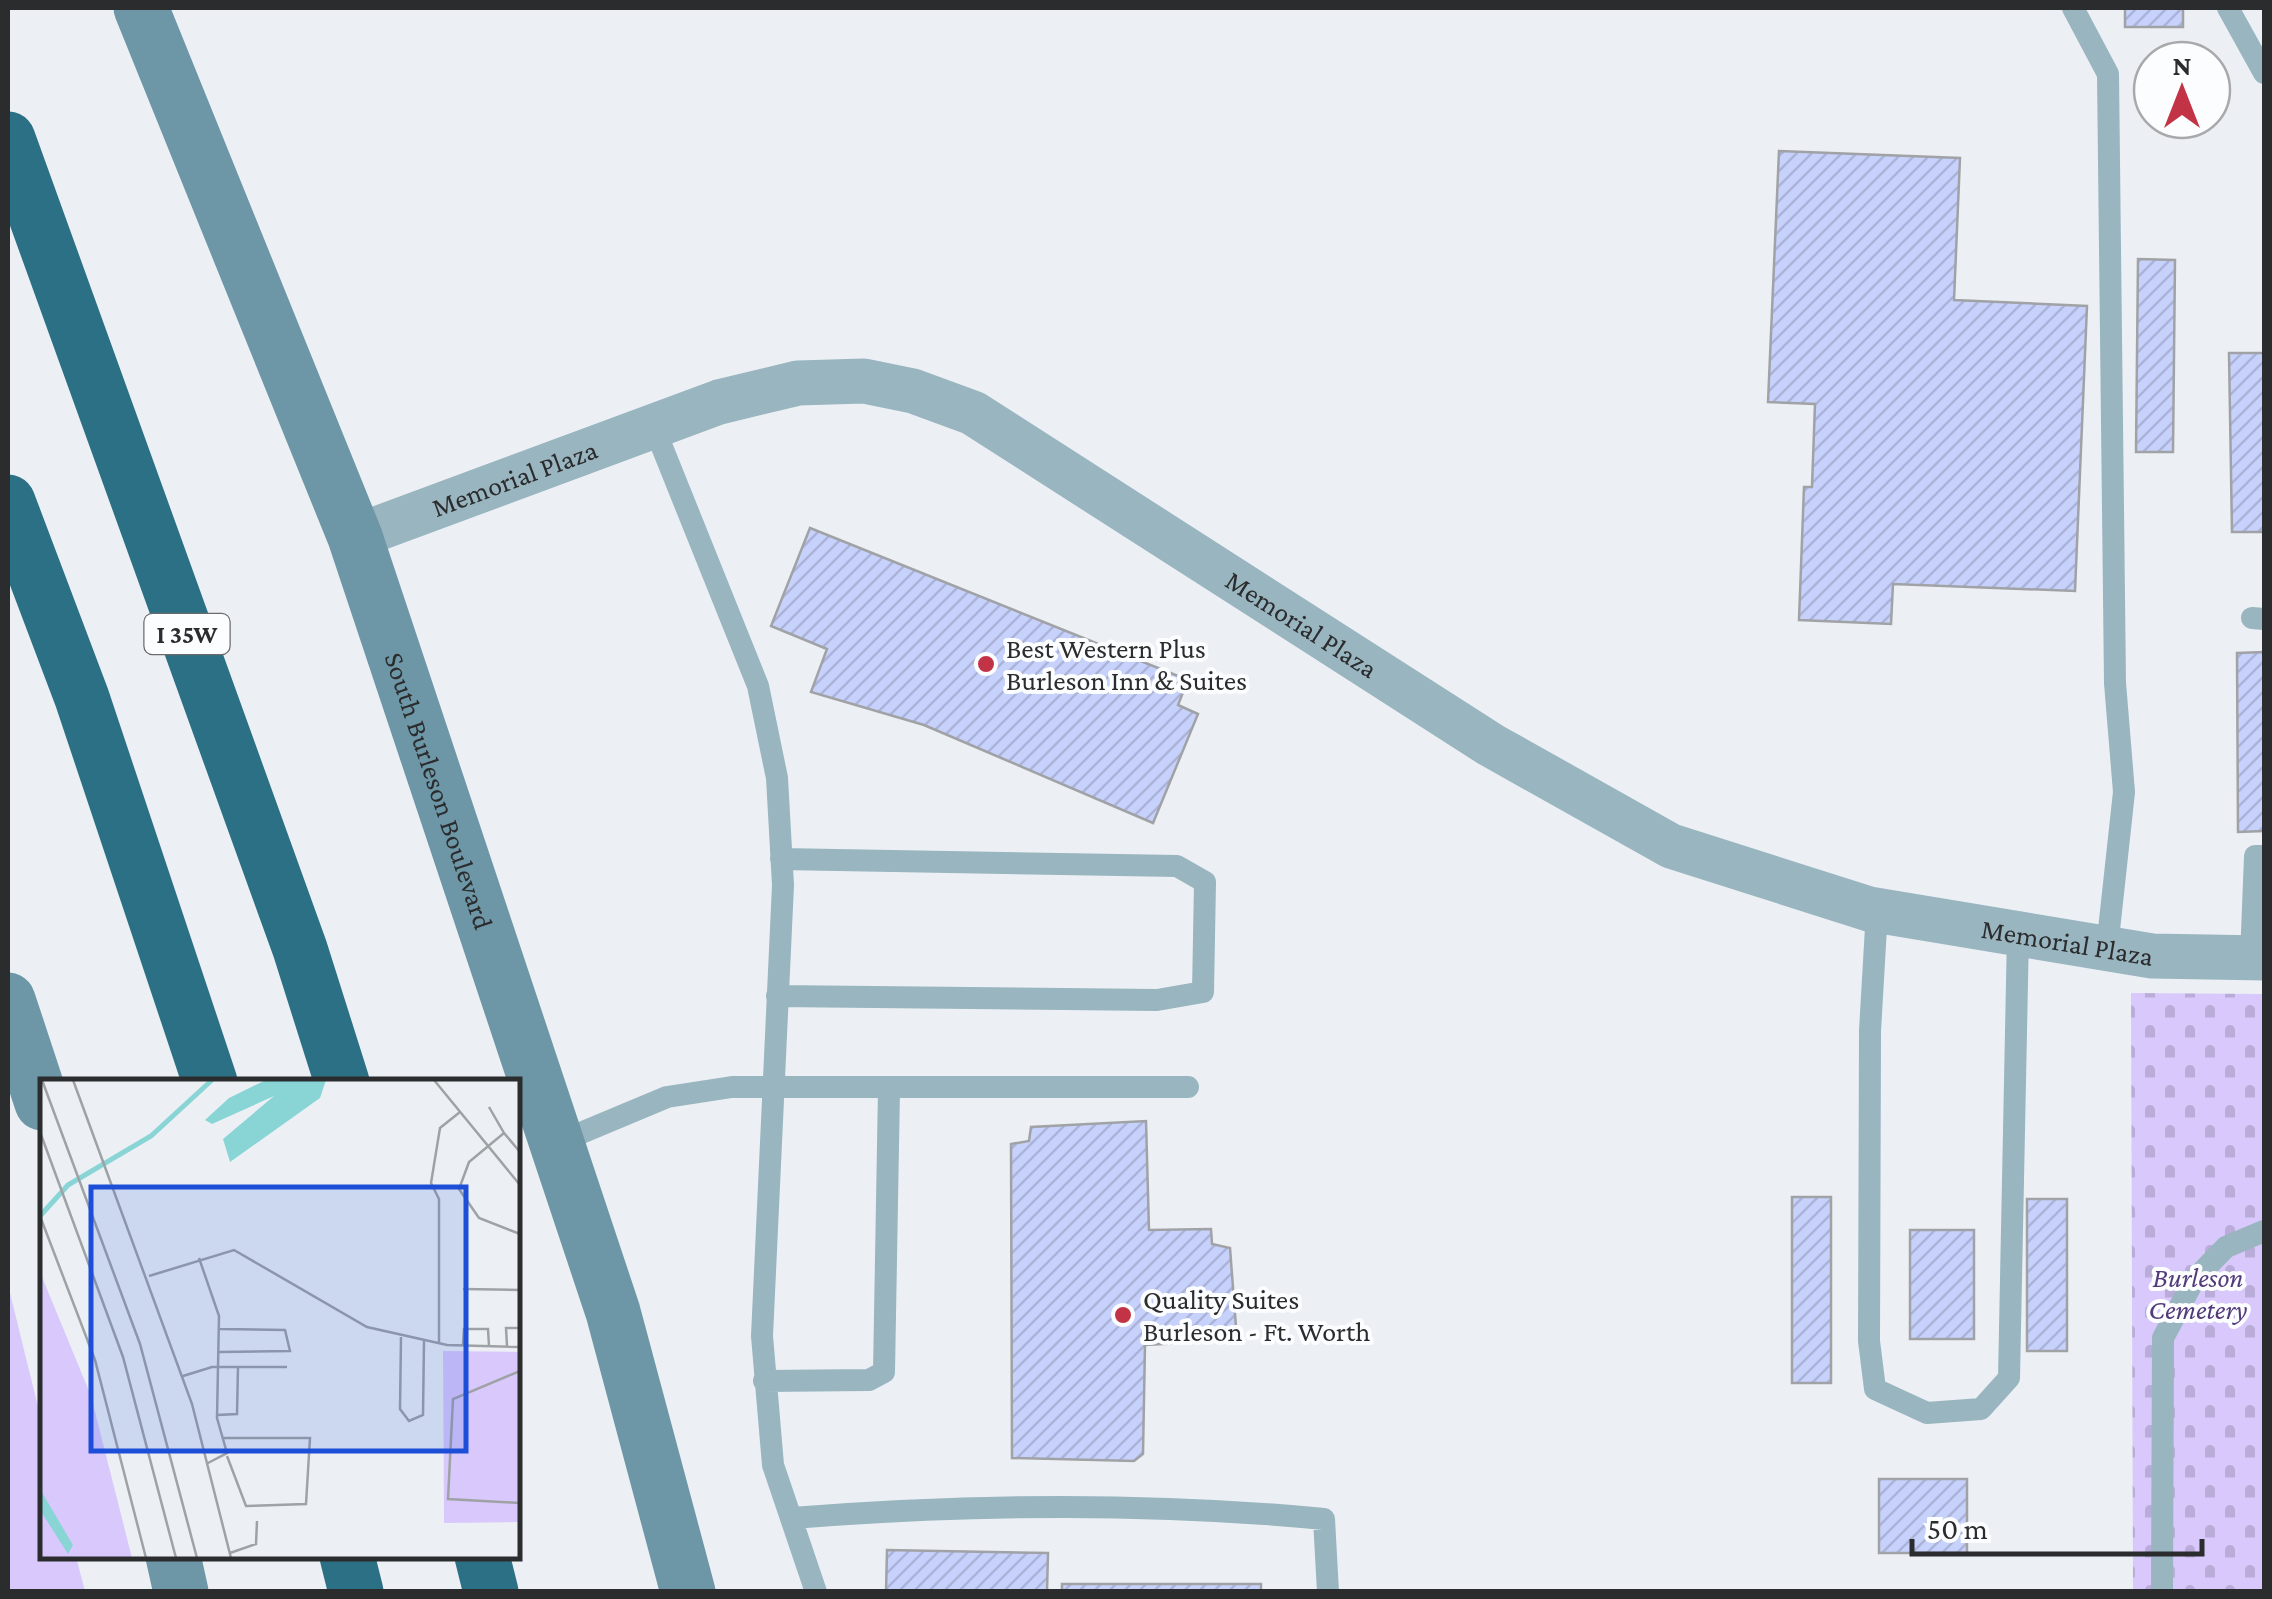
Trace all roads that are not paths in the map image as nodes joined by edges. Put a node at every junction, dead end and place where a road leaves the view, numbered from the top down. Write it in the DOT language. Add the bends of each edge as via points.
graph roads {
  1 [pos="141,8"];
  2 [pos="2073,8"];
  3 [pos="2228,8"];
  4 [pos="2264,73"];
  5 [pos="17,164"];
  6 [pos="654,426"];
  7 [pos="8,502"];
  8 [pos="355,537"];
  9 [pos="2264,856"];
  10 [pos="782,858"];
  11 [pos="1877,910"];
  12 [pos="2018,933"];
  13 [pos="2107,948"];
  14 [pos="2258,958"];
  15 [pos="777,996"];
  16 [pos="8,1000"];
  17 [pos="209,1079"];
  18 [pos="341,1079"];
  19 [pos="1188,1087"];
  20 [pos="772,1088"];
  21 [pos="890,1088"];
  22 [pos="40,1097"];
  23 [pos="557,1142"];
  24 [pos="2264,1232"];
  25 [pos="764,1381"];
  26 [pos="792,1518"];
  27 [pos="174,1559"];
  28 [pos="348,1559"];
  29 [pos="483,1559"];
  30 [pos="181,1592"];
  31 [pos="356,1592"];
  32 [pos="491,1592"];
  33 [pos="688,1592"];
  34 [pos="816,1592"];
  35 [pos="1328,1592"];
  36 [pos="2162,1592"];
  1 -- 8 [label="main road, South Burleson Boulevard"];
  2 -- 13 [label="lane" via="2108,74 2114,683 2124,792"];
  3 -- 4 [label="lane"];
  5 -- 18 [label="highway, I 35W"];
  6 -- 8 [label="street, Memorial Plaza"];
  6 -- 10 [label="lane" via="758,686 777,778"];
  6 -- 11 [label="street, Memorial Plaza" via="798,383 864,382 914,391 973,413 1491,745 1671,846"];
  7 -- 17 [label="highway" via="82,698"];
  8 -- 23 [label="main road, South Burleson Boulevard"];
  9 -- 14 [label="lane" via="2255,856"];
  10 -- 15 [label="lane"];
  10 -- 15 [label="lane" via="1178,866 1205,882 1203,992 1157,1000"];
  11 -- 12 [label="street, Memorial Plaza"];
  11 -- 12 [label="lane" via="1869,1341 1874,1389 1928,1413 1982,1408 2009,1378"];
  12 -- 13 [label="street, Memorial Plaza"];
  13 -- 14 [label="street, Memorial Plaza" via="2152,956"];
  15 -- 20 [label="lane"];
  16 -- 22 [label="main road"];
  19 -- 21 [label="lane"];
  20 -- 21 [label="lane"];
  20 -- 23 [label="lane" via="667,1097"];
  20 -- 25 [label="lane"];
  21 -- 25 [label="lane" via="884,1372 869,1380"];
  23 -- 33 [label="main road, South Burleson Boulevard" via="614,1312"];
  24 -- 36 [label="lane" via="2226,1247 2194,1280 2162,1338"];
  25 -- 26 [label="lane" via="773,1465"];
  26 -- 34 [label="lane"];
  26 -- 35 [label="lane" via="910,1509 1204,1508 1324,1519"];
  27 -- 30 [label="main road"];
  28 -- 31 [label="highway"];
  29 -- 32 [label="highway"];
}
